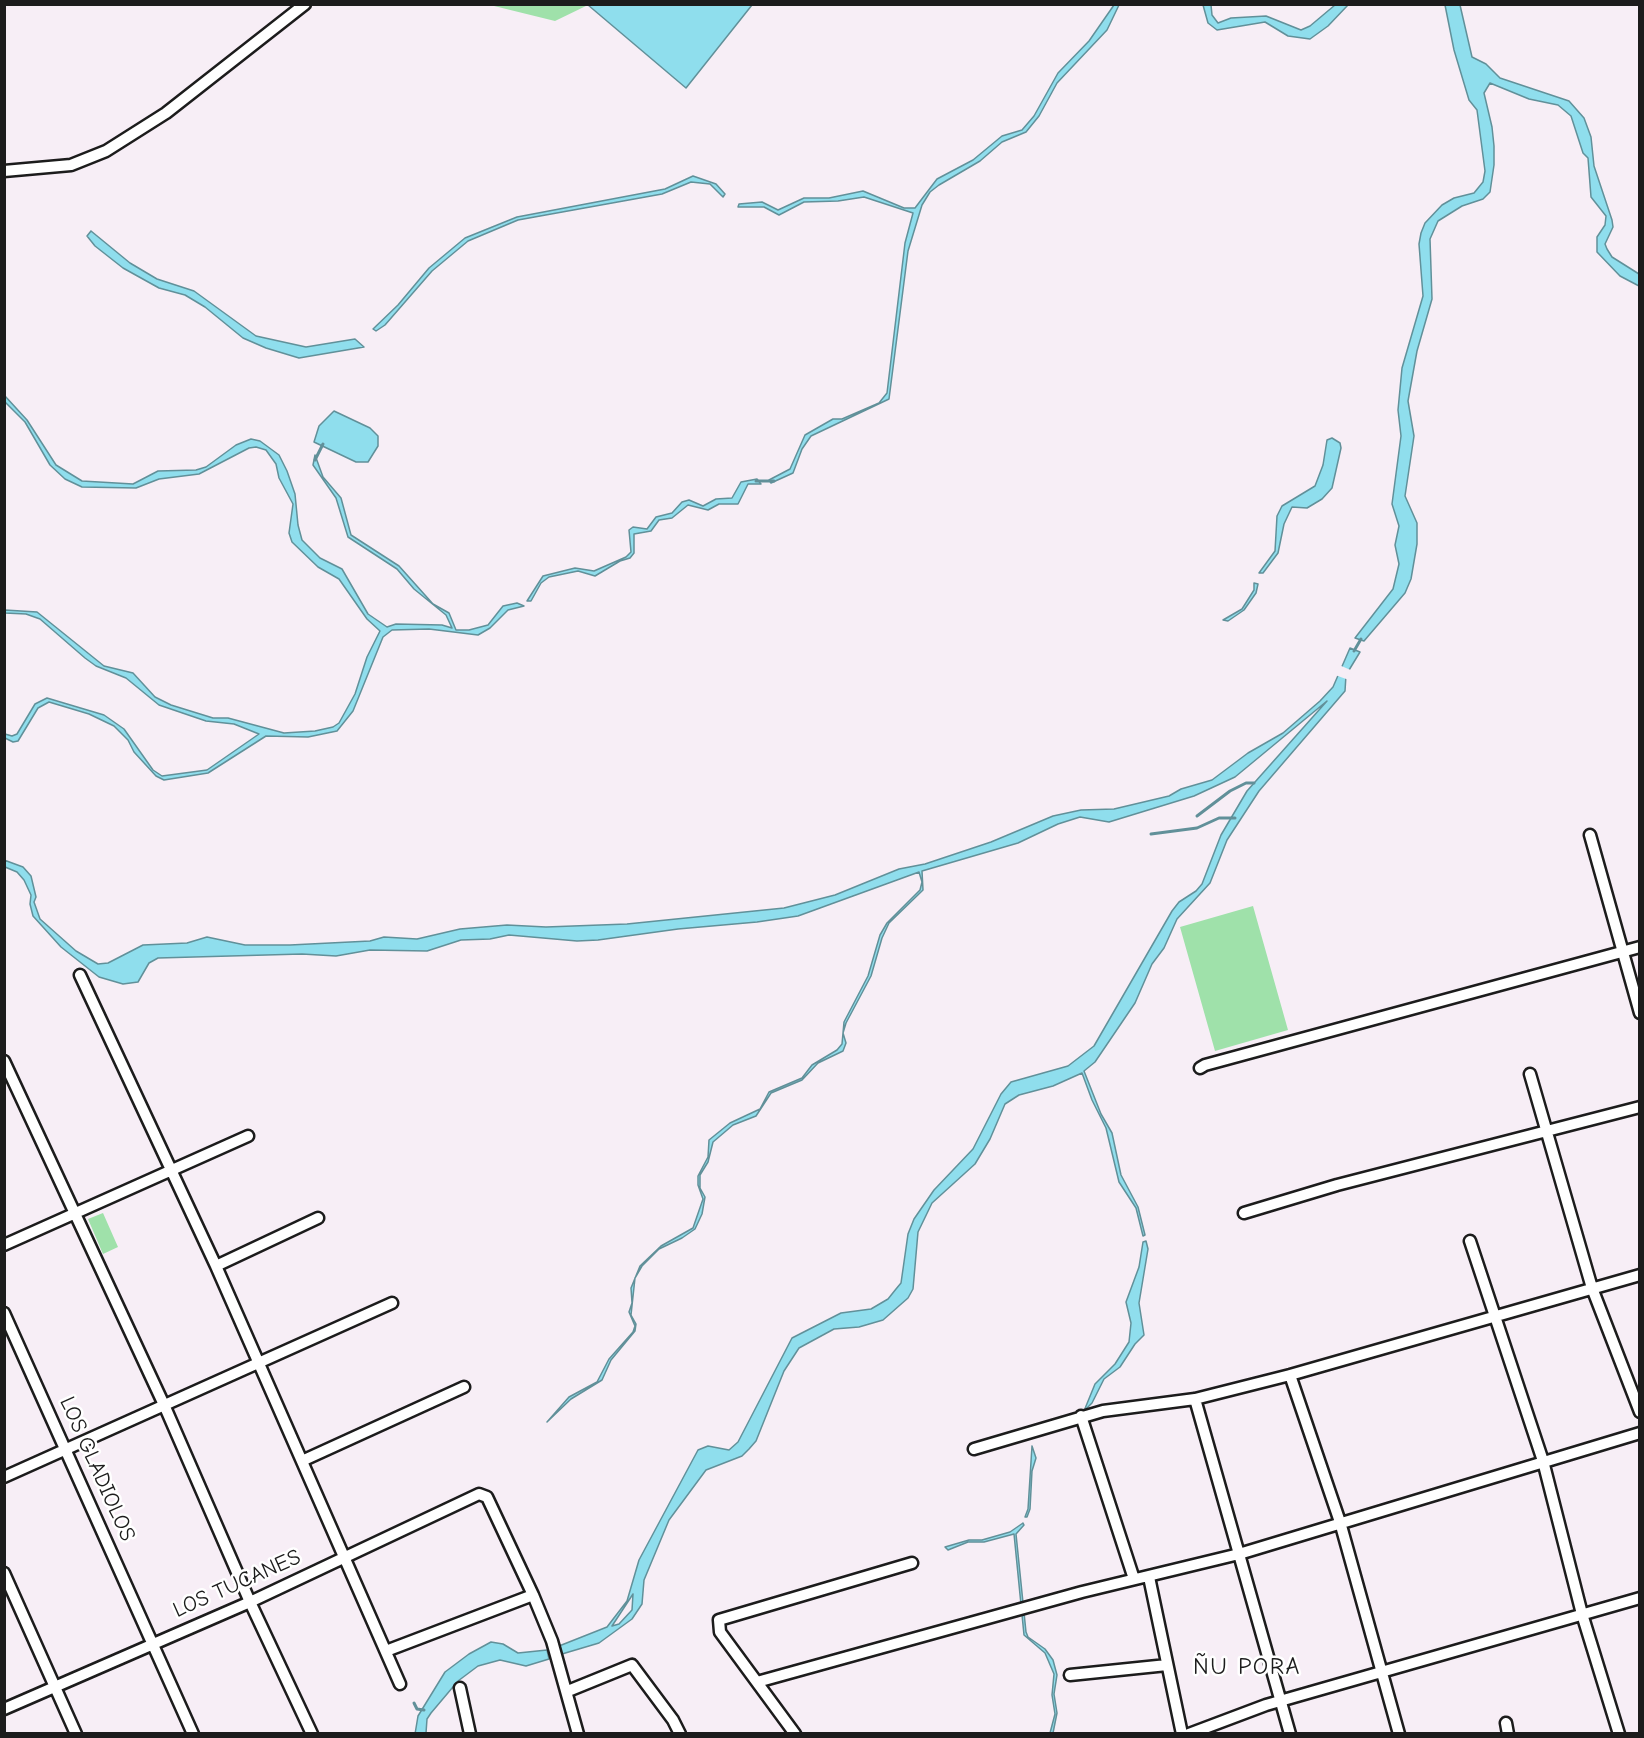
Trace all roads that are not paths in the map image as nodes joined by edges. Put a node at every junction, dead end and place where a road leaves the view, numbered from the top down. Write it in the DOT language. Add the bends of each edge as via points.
graph roads {
  1 [pos="284,4"];
  2 [pos="305,4"];
  3 [pos="295,12"];
  4 [pos="4,171"];
  5 [pos="1590,835"];
  6 [pos="1640,947"];
  7 [pos="1623,952"];
  8 [pos="80,975"];
  9 [pos="1640,1012"];
  10 [pos="4,1061"];
  11 [pos="1200,1068"];
  12 [pos="1530,1074"];
  13 [pos="1640,1107"];
  14 [pos="1544,1131"];
  15 [pos="248,1136"];
  16 [pos="172,1170"];
  17 [pos="74,1214"];
  18 [pos="1244,1214"];
  19 [pos="318,1218"];
  20 [pos="1470,1241"];
  21 [pos="4,1245"];
  22 [pos="216,1266"];
  23 [pos="1640,1275"];
  24 [pos="1592,1288"];
  25 [pos="392,1303"];
  26 [pos="4,1313"];
  27 [pos="1494,1315"];
  28 [pos="259,1364"];
  29 [pos="1290,1375"];
  30 [pos="464,1387"];
  31 [pos="1194,1399"];
  32 [pos="165,1407"];
  33 [pos="1640,1412"];
  34 [pos="1081,1416"];
  35 [pos="1640,1433"];
  36 [pos="68,1449"];
  37 [pos="974,1449"];
  38 [pos="304,1460"];
  39 [pos="1543,1461"];
  40 [pos="4,1477"];
  41 [pos="1340,1522"];
  42 [pos="1239,1554"];
  43 [pos="346,1556"];
  44 [pos="912,1563"];
  45 [pos="4,1573"];
  46 [pos="1149,1577"];
  47 [pos="1134,1579"];
  48 [pos="533,1594"];
  49 [pos="1640,1598"];
  50 [pos="250,1602"];
  51 [pos="1582,1614"];
  52 [pos="152,1642"];
  53 [pos="386,1651"];
  54 [pos="1167,1665"];
  55 [pos="1380,1672"];
  56 [pos="1070,1676"];
  57 [pos="757,1682"];
  58 [pos="400,1684"];
  59 [pos="54,1686"];
  60 [pos="460,1688"];
  61 [pos="568,1691"];
  62 [pos="1282,1701"];
  63 [pos="4,1709"];
  64 [pos="76,1734"];
  65 [pos="193,1734"];
  66 [pos="312,1734"];
  67 [pos="470,1734"];
  68 [pos="578,1734"];
  69 [pos="680,1734"];
  70 [pos="795,1734"];
  71 [pos="1182,1734"];
  72 [pos="1189,1734"];
  73 [pos="1290,1734"];
  74 [pos="1399,1734"];
  75 [pos="1619,1734"];
  1 -- 3 [label="street"];
  2 -- 3 [label="street"];
  3 -- 4 [label="street" via="174,106 106,151 71,165"];
  5 -- 7 [label="street"];
  6 -- 7 [label="street"];
  7 -- 9 [label="street"];
  7 -- 11 [label="street"];
  8 -- 16 [label="street"];
  10 -- 17 [label="street"];
  12 -- 14 [label="street"];
  13 -- 14 [label="street"];
  14 -- 18 [label="street" via="1337,1185"];
  14 -- 24 [label="street"];
  15 -- 16 [label="street"];
  16 -- 17 [label="street"];
  16 -- 22 [label="street"];
  17 -- 21 [label="street"];
  17 -- 32 [label="street"];
  19 -- 22 [label="street"];
  20 -- 27 [label="street"];
  22 -- 28 [label="street"];
  23 -- 24 [label="street"];
  24 -- 27 [label="street"];
  24 -- 33 [label="street"];
  25 -- 28 [label="street"];
  26 -- 36 [label="street, LOS GLADIOLOS"];
  27 -- 29 [label="street"];
  27 -- 39 [label="street"];
  28 -- 32 [label="street"];
  28 -- 38 [label="street"];
  29 -- 31 [label="street"];
  29 -- 41 [label="street"];
  30 -- 38 [label="street"];
  31 -- 34 [label="street"];
  31 -- 42 [label="street"];
  32 -- 36 [label="street"];
  32 -- 50 [label="street"];
  34 -- 37 [label="street"];
  34 -- 47 [label="street"];
  35 -- 39 [label="street"];
  36 -- 40 [label="street"];
  36 -- 52 [label="street, LOS GLADIOLOS"];
  38 -- 43 [label="street"];
  39 -- 41 [label="street"];
  39 -- 51 [label="street"];
  41 -- 42 [label="street"];
  41 -- 55 [label="street"];
  42 -- 46 [label="street"];
  42 -- 62 [label="street"];
  43 -- 48 [label="street, LOS TUCANES" via="484,1494"];
  43 -- 50 [label="street, LOS TUCANES"];
  43 -- 53 [label="street"];
  44 -- 57 [label="street" via="719,1620 720,1632"];
  45 -- 59 [label="street"];
  46 -- 47 [label="street"];
  46 -- 54 [label="street"];
  47 -- 57 [label="street"];
  48 -- 53 [label="street"];
  48 -- 61 [label="street"];
  49 -- 51 [label="street"];
  50 -- 52 [label="street, LOS TUCANES"];
  50 -- 66 [label="street"];
  51 -- 55 [label="street"];
  51 -- 75 [label="street"];
  52 -- 59 [label="street, LOS TUCANES"];
  52 -- 65 [label="street"];
  53 -- 58 [label="street"];
  54 -- 56 [label="street"];
  54 -- 71 [label="street"];
  55 -- 62 [label="street"];
  55 -- 74 [label="street"];
  57 -- 70 [label="street"];
  59 -- 63 [label="street, LOS TUCANES"];
  59 -- 64 [label="street"];
  60 -- 67 [label="street"];
  61 -- 68 [label="street"];
  61 -- 69 [label="street" via="632,1665"];
  62 -- 72 [label="street"];
  62 -- 73 [label="street"];
}
